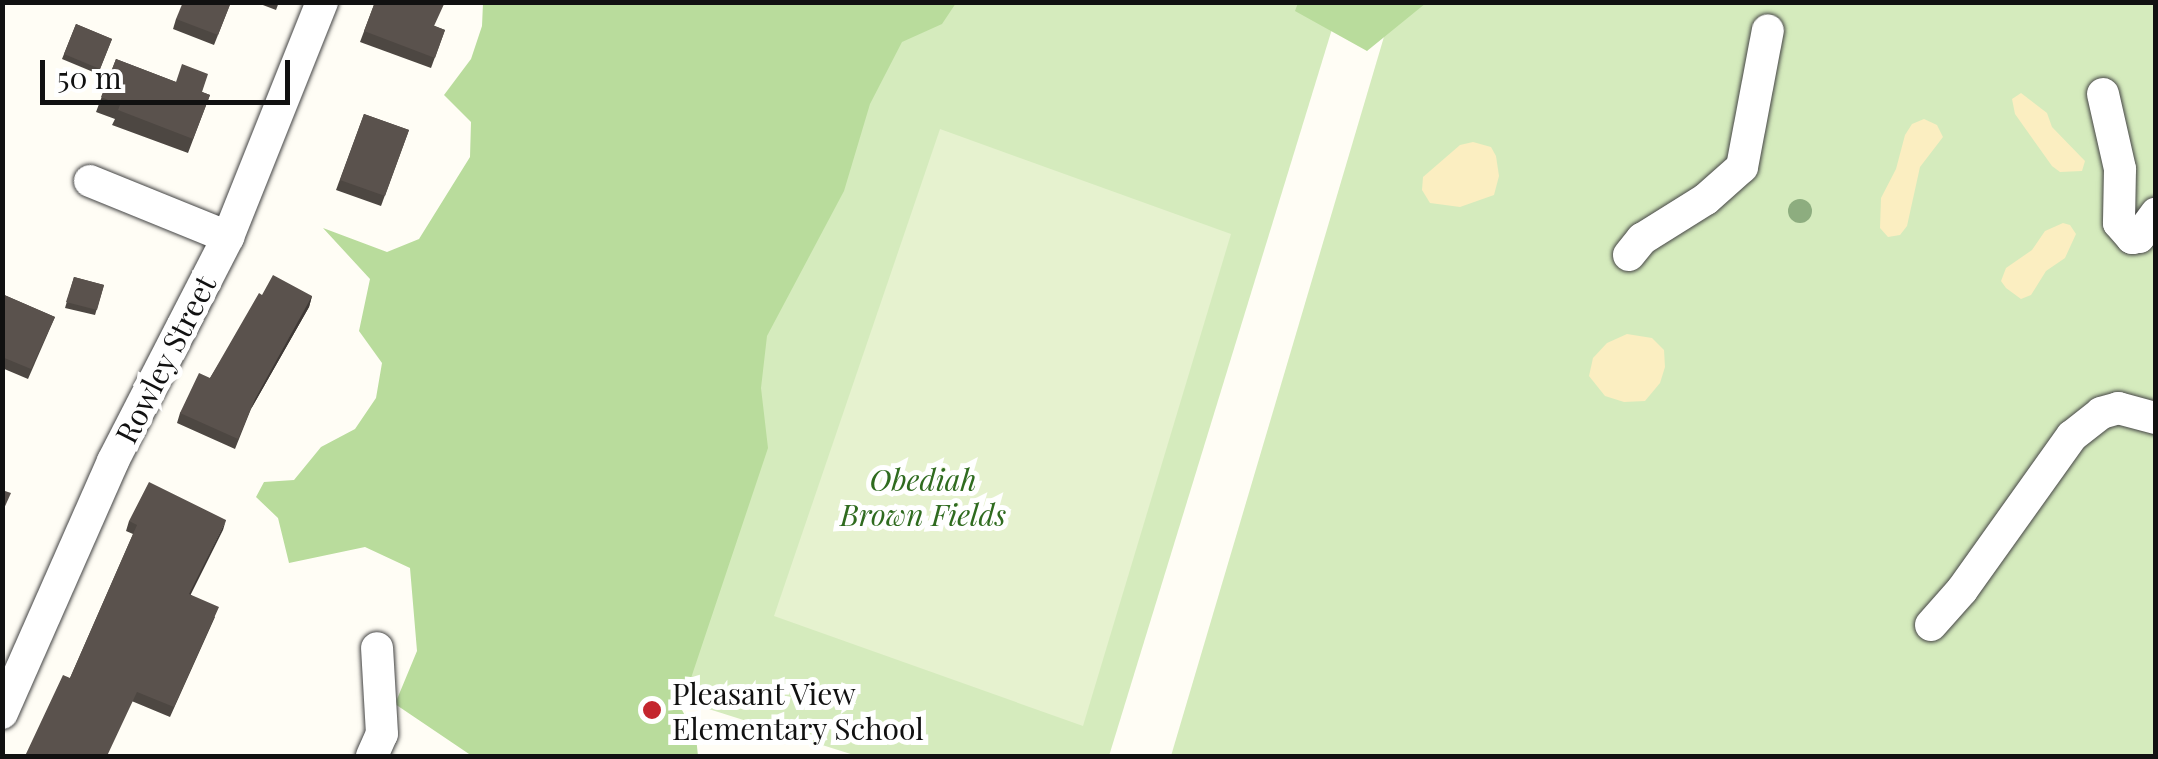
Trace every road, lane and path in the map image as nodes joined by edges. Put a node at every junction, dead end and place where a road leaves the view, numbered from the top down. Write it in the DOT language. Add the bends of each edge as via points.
graph roads {
  1 [pos="322,2"];
  2 [pos="1768,30"];
  3 [pos="2103,94"];
  4 [pos="90,181"];
  5 [pos="2156,214"];
  6 [pos="228,237"];
  7 [pos="1629,255"];
  8 [pos="2156,418"];
  9 [pos="1930,625"];
  10 [pos="377,648"];
  11 [pos="2,714"];
  12 [pos="372,756"];
  1 -- 6 [label="street, Rowley Street"];
  2 -- 7 [label="street" via="1742,167"];
  3 -- 5 [label="street" via="2120,169 2119,223 2139,237"];
  4 -- 6 [label="street"];
  6 -- 11 [label="street, Rowley Street" via="113,461"];
  8 -- 9 [label="street" via="2118,408 2072,436"];
  10 -- 12 [label="street" via="382,734"];
}
